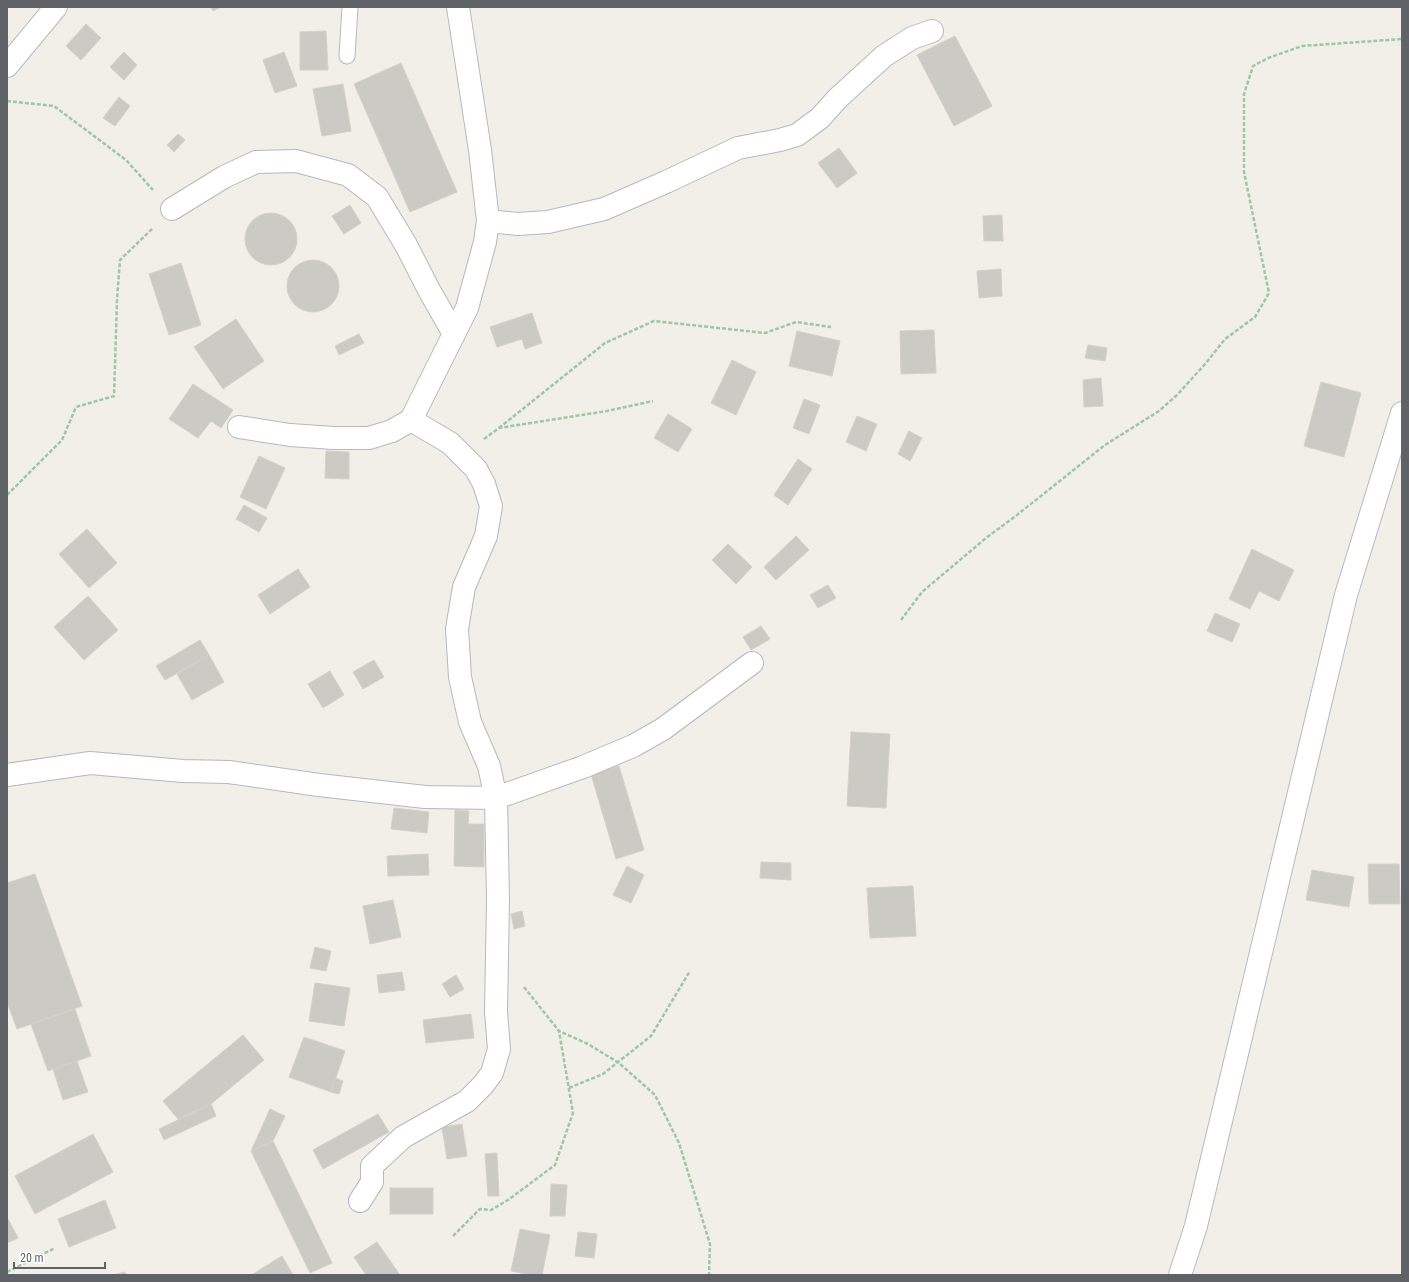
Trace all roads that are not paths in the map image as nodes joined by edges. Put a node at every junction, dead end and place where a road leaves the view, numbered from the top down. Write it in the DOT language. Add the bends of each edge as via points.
graph roads {
  1 [pos="56,7"];
  2 [pos="350,7"];
  3 [pos="458,7"];
  4 [pos="932,31"];
  5 [pos="347,56"];
  6 [pos="7,66"];
  7 [pos="172,209"];
  8 [pos="488,221"];
  9 [pos="454,334"];
  10 [pos="1402,413"];
  11 [pos="411,420"];
  12 [pos="239,427"];
  13 [pos="1402,448"];
  14 [pos="1386,464"];
  15 [pos="752,663"];
  16 [pos="7,774"];
  17 [pos="496,798"];
  18 [pos="360,1201"];
  19 [pos="1180,1275"];
  1 -- 6 [label="street"];
  2 -- 5 [label="lane"];
  3 -- 8 [label="street"];
  4 -- 8 [label="street" via="912,38 884,56 820,118 797,135 738,148 604,209 548,222 518,224"];
  7 -- 9 [label="street" via="224,177 256,162 296,161 348,175 376,197 406,245"];
  8 -- 9 [label="street" via="485,242 467,308"];
  9 -- 11 [label="street"];
  10 -- 14 [label="street"];
  11 -- 12 [label="street" via="369,438 290,435"];
  11 -- 17 [label="street" via="450,443 463,455 476,469 491,506 486,536 464,587 457,629 460,677 470,722 490,766"];
  13 -- 14 [label="lane"];
  14 -- 19 [label="street" via="1346,595 1196,1226"];
  15 -- 17 [label="street" via="664,729 633,746"];
  16 -- 17 [label="street" via="90,763 229,772 425,796"];
  17 -- 18 [label="street" via="496,1012 499,1049 492,1073 467,1101 403,1137 372,1166 372,1182"];
}
